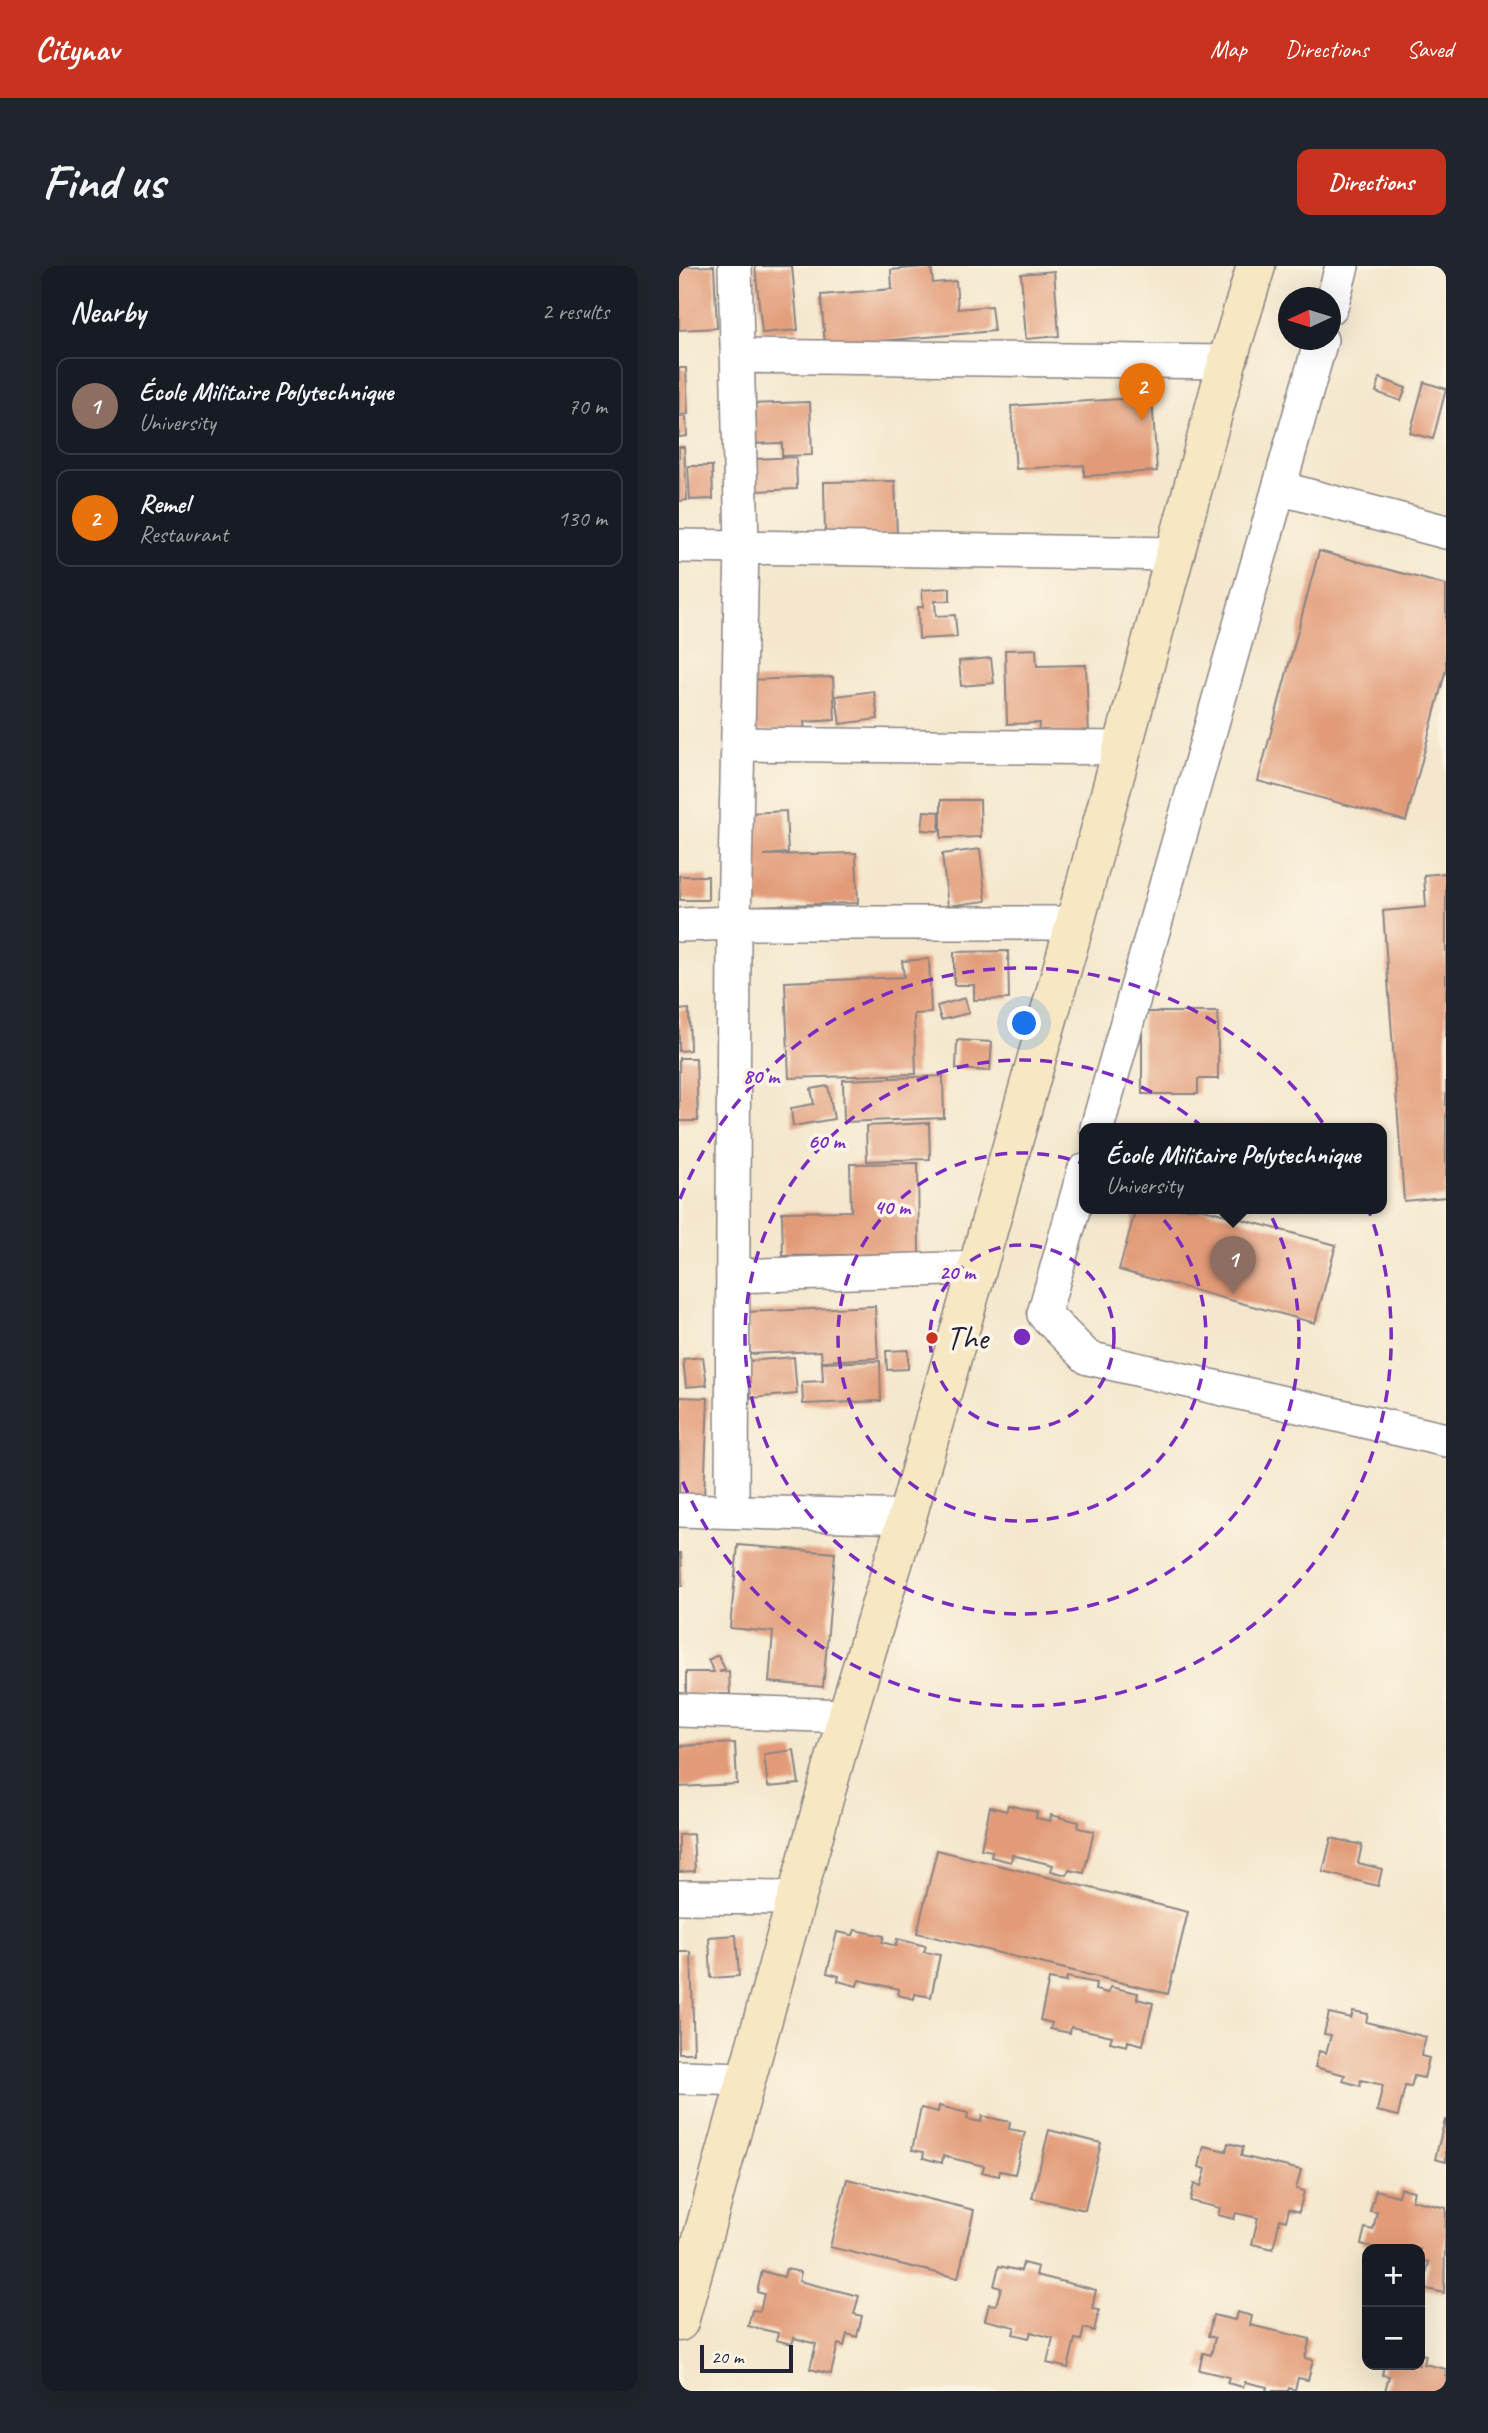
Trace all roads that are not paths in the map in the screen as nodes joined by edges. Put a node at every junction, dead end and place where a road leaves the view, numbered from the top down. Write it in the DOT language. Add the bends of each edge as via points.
graph roads {
  1 [pos="735,266"];
  2 [pos="1256,266"];
  3 [pos="1342,266"];
  4 [pos="1336,287"];
  5 [pos="1318,350"];
  6 [pos="739,356"];
  7 [pos="1227,362"];
  8 [pos="1279,488"];
  9 [pos="1446,532"];
  10 [pos="741,545"];
  11 [pos="679,546"];
  12 [pos="1175,554"];
  13 [pos="739,744"];
  14 [pos="1122,748"];
  15 [pos="734,923"];
  16 [pos="1075,923"];
  17 [pos="679,925"];
  18 [pos="1098,1123"];
  19 [pos="1079,1189"];
  20 [pos="978,1268"];
  21 [pos="734,1276"];
  22 [pos="1446,1440"];
  23 [pos="679,1510"];
  24 [pos="732,1511"];
  25 [pos="907,1517"];
  26 [pos="679,1710"];
  27 [pos="847,1716"];
  28 [pos="679,1897"];
  29 [pos="796,1898"];
  30 [pos="679,2077"];
  31 [pos="747,2079"];
  32 [pos="690,2242"];
  33 [pos="679,2322"];
  1 -- 6 [label="street"];
  2 -- 7 [label="main road"];
  3 -- 4 [label="street"];
  5 -- 8 [label="street"];
  6 -- 7 [label="street"];
  6 -- 10 [label="street"];
  7 -- 12 [label="main road"];
  8 -- 9 [label="street"];
  8 -- 18 [label="street"];
  10 -- 11 [label="street"];
  10 -- 12 [label="street"];
  10 -- 13 [label="street"];
  12 -- 14 [label="main road"];
  13 -- 14 [label="street"];
  13 -- 15 [label="street"];
  14 -- 16 [label="main road"];
  15 -- 16 [label="street"];
  15 -- 17 [label="street"];
  15 -- 21 [label="street"];
  16 -- 20 [label="main road"];
  19 -- 22 [label="street" via="1044,1314 1088,1357"];
  20 -- 21 [label="street"];
  20 -- 25 [label="main road"];
  21 -- 24 [label="street"];
  23 -- 24 [label="street"];
  24 -- 25 [label="street"];
  25 -- 27 [label="main road"];
  26 -- 27 [label="street"];
  27 -- 29 [label="main road"];
  28 -- 29 [label="street"];
  29 -- 31 [label="main road"];
  30 -- 31 [label="street"];
  31 -- 32 [label="main road"];
  32 -- 33 [label="main road"];
}
